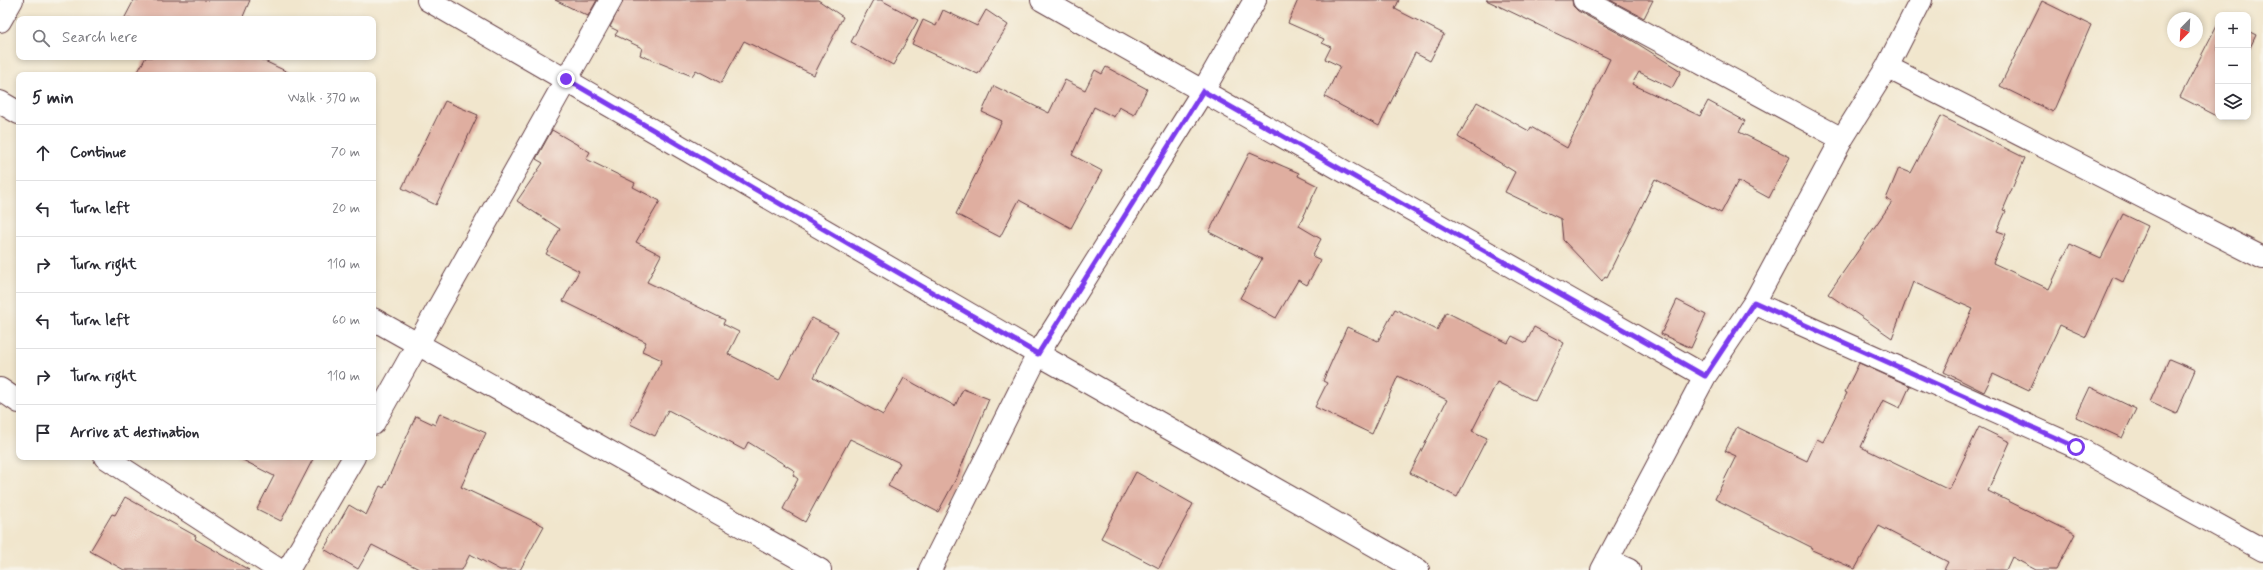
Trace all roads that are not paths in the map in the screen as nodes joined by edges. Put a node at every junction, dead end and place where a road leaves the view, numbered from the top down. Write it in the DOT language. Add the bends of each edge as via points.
graph roads {
  1 [pos="12,0"];
  2 [pos="428,0"];
  3 [pos="611,0"];
  4 [pos="1042,0"];
  5 [pos="1255,0"];
  6 [pos="1584,0"];
  7 [pos="1921,0"];
  8 [pos="0,21"];
  9 [pos="1887,67"];
  10 [pos="566,79"];
  11 [pos="1203,91"];
  12 [pos="0,102"];
  13 [pos="16,111"];
  14 [pos="1842,140"];
  15 [pos="2263,258"];
  16 [pos="1754,302"];
  17 [pos="376,321"];
  18 [pos="419,345"];
  19 [pos="1038,354"];
  20 [pos="1705,376"];
  21 [pos="0,389"];
  22 [pos="16,400"];
  23 [pos="376,419"];
  24 [pos="110,460"];
  25 [pos="352,460"];
  26 [pos="2263,550"];
  27 [pos="1604,565"];
  28 [pos="279,570"];
  29 [pos="288,570"];
  30 [pos="820,570"];
  31 [pos="930,570"];
  32 [pos="1418,570"];
  33 [pos="1629,570"];
  1 -- 8 [label="street"];
  2 -- 10 [label="street"];
  3 -- 10 [label="street"];
  4 -- 11 [label="street"];
  5 -- 11 [label="street"];
  6 -- 14 [label="street"];
  7 -- 9 [label="street"];
  9 -- 14 [label="street"];
  9 -- 15 [label="street"];
  10 -- 18 [label="street"];
  10 -- 19 [label="street"];
  11 -- 19 [label="street"];
  11 -- 20 [label="street"];
  12 -- 13 [label="street"];
  14 -- 16 [label="street"];
  16 -- 20 [label="street"];
  16 -- 26 [label="street" via="2076,447"];
  17 -- 18 [label="street"];
  18 -- 23 [label="street"];
  18 -- 30 [label="street"];
  19 -- 31 [label="street"];
  19 -- 32 [label="street"];
  20 -- 27 [label="street"];
  21 -- 22 [label="street"];
  24 -- 28 [label="street"];
  25 -- 29 [label="street"];
  27 -- 33 [label="street"];
}
